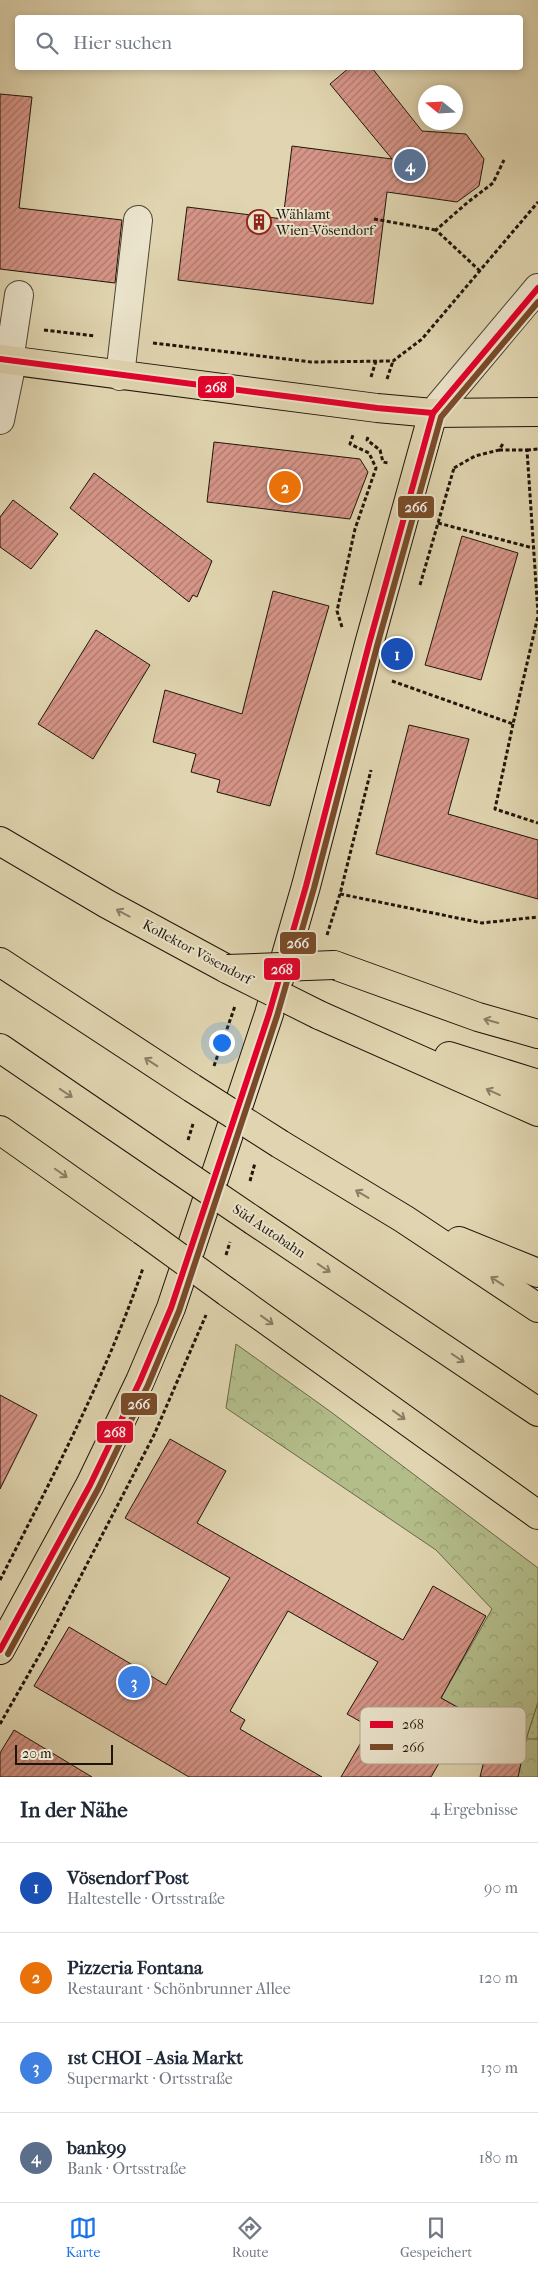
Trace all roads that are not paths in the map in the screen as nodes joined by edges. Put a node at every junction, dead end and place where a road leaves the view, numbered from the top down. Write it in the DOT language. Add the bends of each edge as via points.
graph roads {
  1 [pos="138,220"];
  2 [pos="538,288"];
  3 [pos="19,295"];
  4 [pos="7,361"];
  5 [pos="120,376"];
  6 [pos="538,412"];
  7 [pos="433,413"];
  8 [pos="0,420"];
  9 [pos="0,840"];
  10 [pos="0,962"];
  11 [pos="228,969"];
  12 [pos="319,1015"];
  13 [pos="538,1034"];
  14 [pos="0,1048"];
  15 [pos="538,1084"];
  16 [pos="538,1112"];
  17 [pos="0,1130"];
  18 [pos="404,1219"];
  19 [pos="538,1273"];
  20 [pos="538,1308"];
  21 [pos="538,1412"];
  22 [pos="538,1515"];
  23 [pos="0,1650"];
  1 -- 5 [label="street"];
  2 -- 7 [label="street"];
  3 -- 4 [label="street"];
  4 -- 5 [label="main road"];
  4 -- 8 [label="street"];
  5 -- 7 [label="main road"];
  6 -- 7 [label="main road"];
  7 -- 23 [label="main road" via="270,1014 171,1308 90,1485"];
  11 -- 9 [label="main road, Kollektor Vösendorf, one-way" via="106,904"];
  18 -- 10 [label="main road, one-way, bridge" via="280,1144"];
  11 -- 12 [label="main road, Kollektor Vösendorf, bridge"];
  13 -- 11 [label="main road, one-way, bridge" via="478,1017 334,965"];
  12 -- 15 [label="main road"];
  16 -- 12 [label="main road, Kollektor Vösendorf, one-way"];
  14 -- 21 [label="main road, Süd Autobahn, one-way, bridge"];
  17 -- 22 [label="main road, one-way, bridge"];
  18 -- 19 [label="main road"];
  20 -- 18 [label="main road, one-way"];
}
